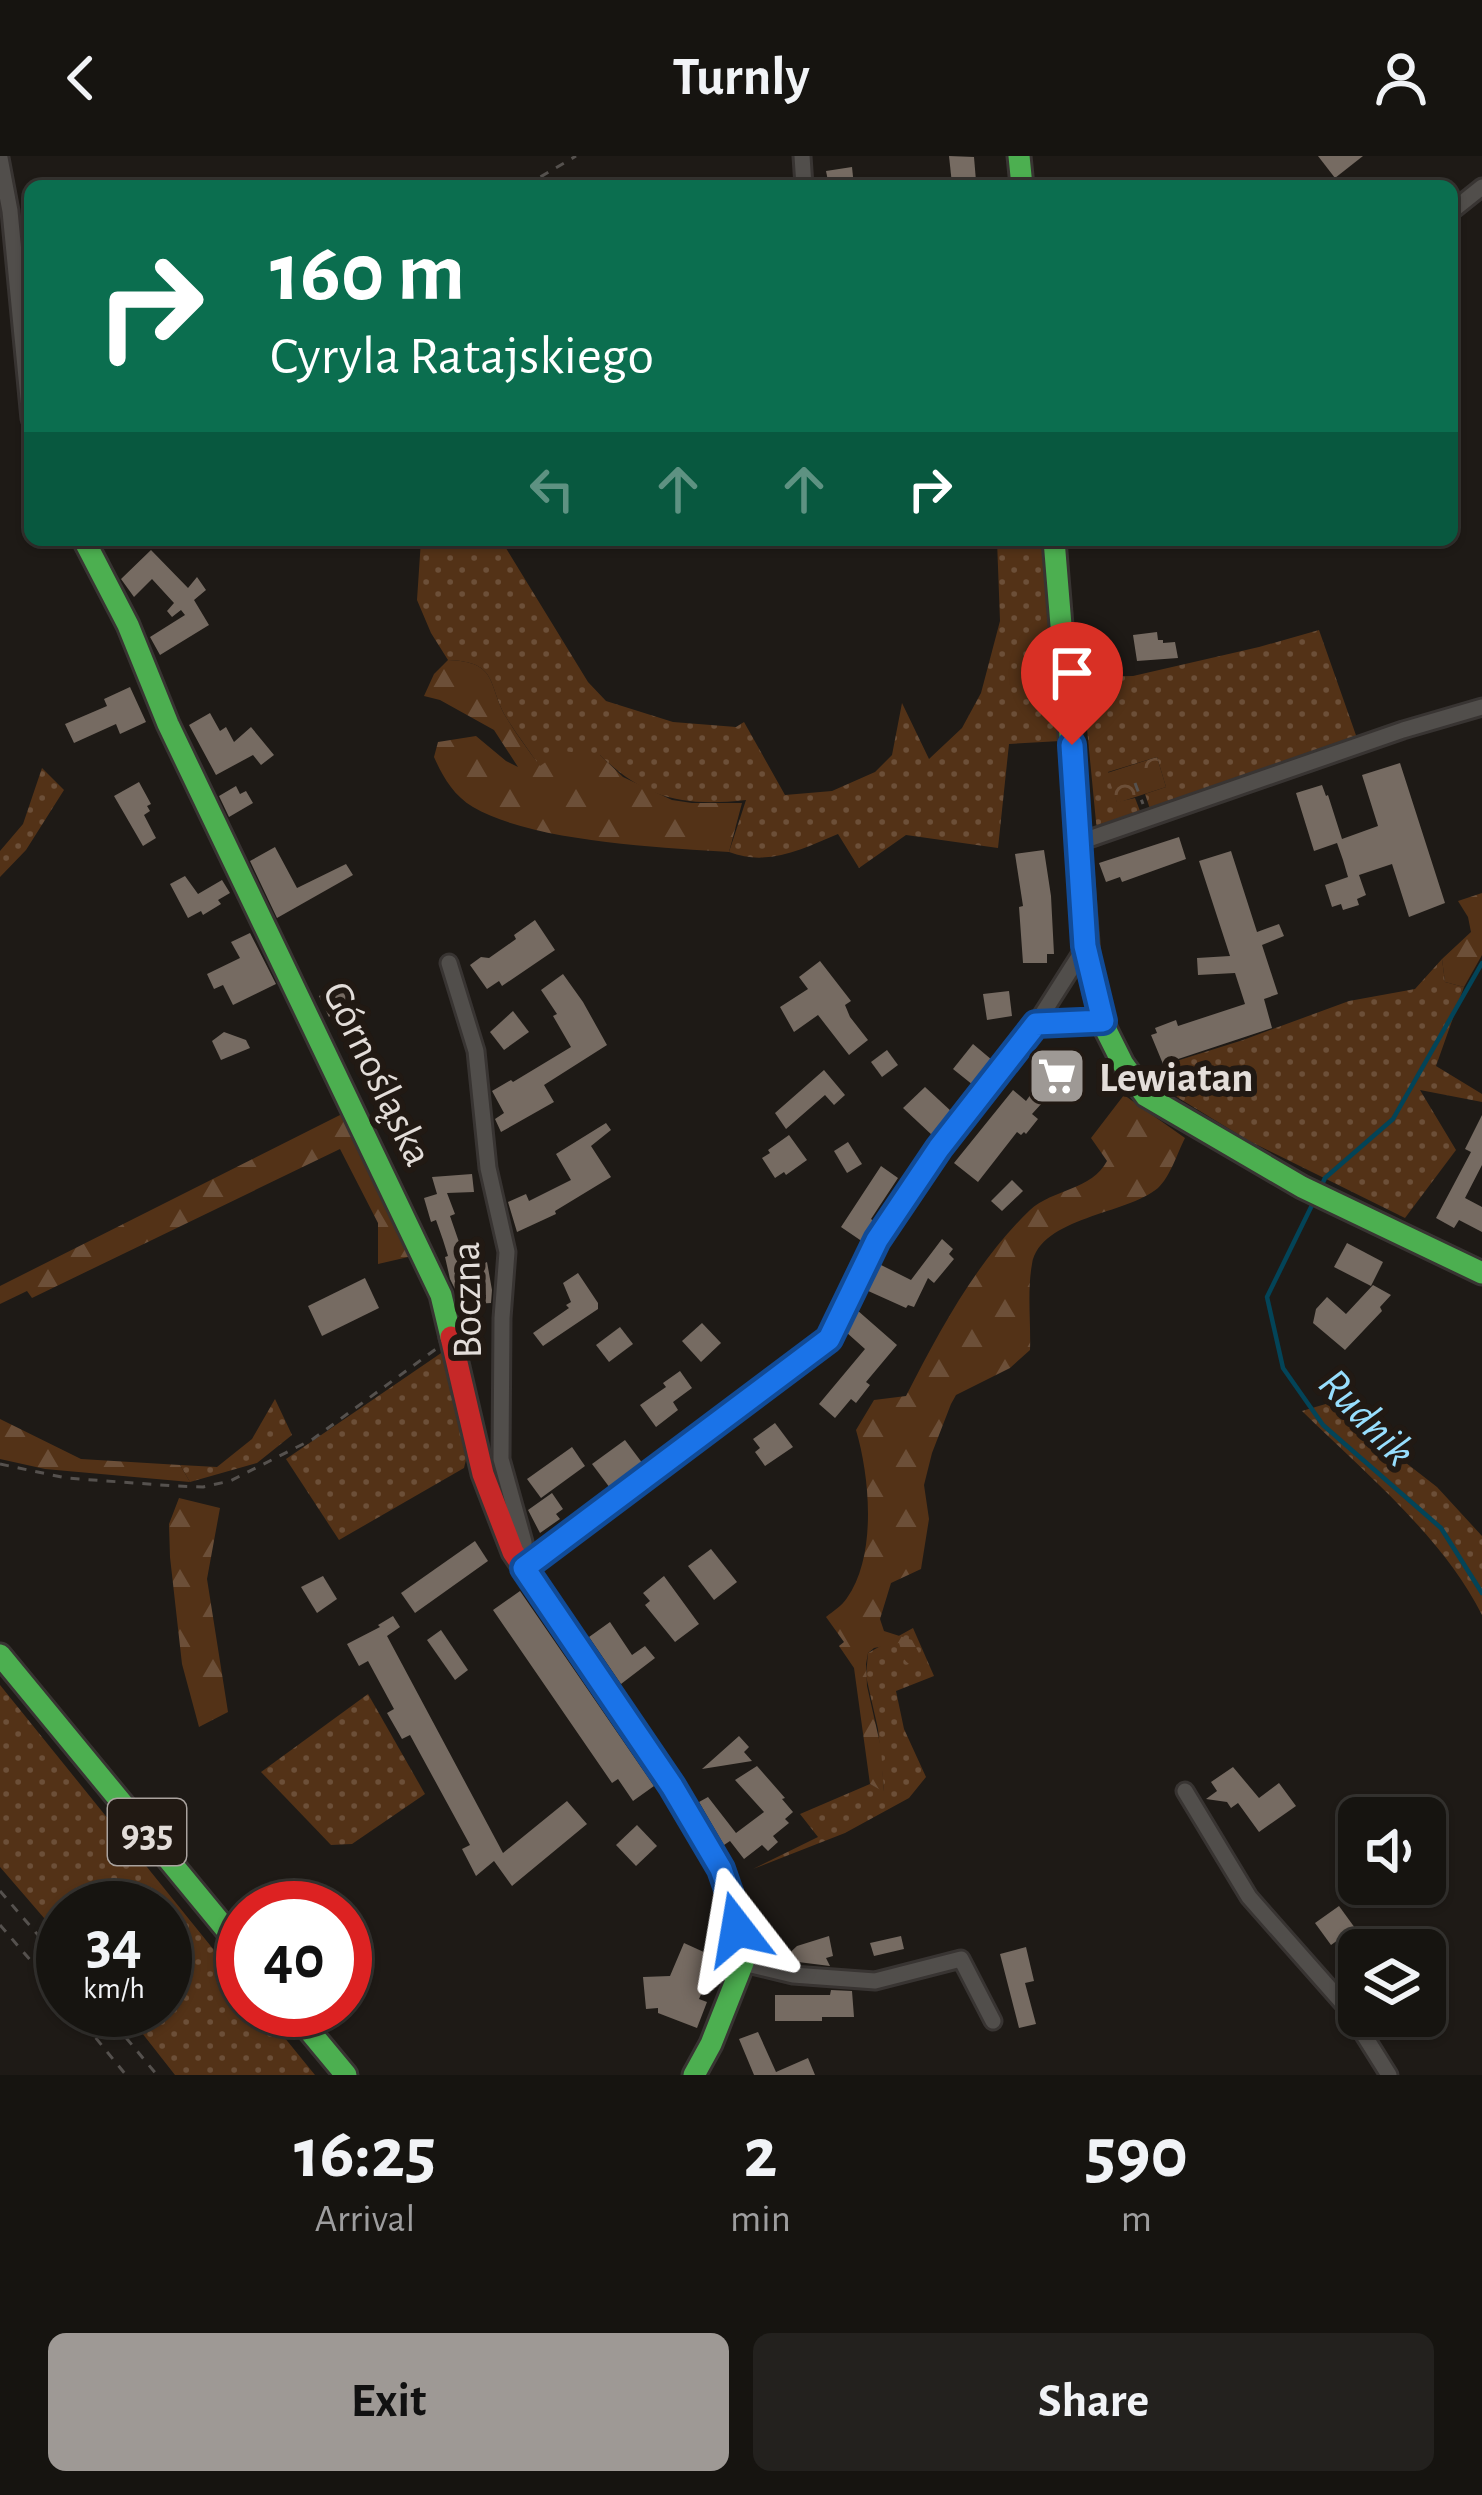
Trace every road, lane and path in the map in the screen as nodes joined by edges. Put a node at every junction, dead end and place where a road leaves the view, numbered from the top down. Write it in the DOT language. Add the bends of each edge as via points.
graph roads {
  1 [pos="576,156"];
  2 [pos="0,158"];
  3 [pos="535,180"];
  4 [pos="1482,187"];
  5 [pos="1458,206"];
  6 [pos="24,356"];
  7 [pos="87,546"];
  8 [pos="1055,546"];
  9 [pos="1482,707"];
  10 [pos="1135,783"];
  11 [pos="1148,818"];
  12 [pos="1080,842"];
  13 [pos="1085,946"];
  14 [pos="449,963"];
  15 [pos="1103,1021"];
  16 [pos="1036,1024"];
  17 [pos="1482,1273"];
  18 [pos="453,1339"];
  19 [pos="0,1464"];
  20 [pos="524,1568"];
  21 [pos="0,1655"];
  22 [pos="1185,1791"];
  23 [pos="0,1891"];
  24 [pos="216,1918"];
  25 [pos="0,1925"];
  26 [pos="36,1933"];
  27 [pos="743,1964"];
  28 [pos="36,1967"];
  29 [pos="993,2021"];
  30 [pos="95,2037"];
  31 [pos="125,2037"];
  32 [pos="314,2037"];
  33 [pos="126,2075"];
  34 [pos="157,2075"];
  35 [pos="346,2075"];
  36 [pos="694,2075"];
  37 [pos="1389,2075"];
  1 -- 3 [label="path"];
  2 -- 6 [label="street"];
  4 -- 5 [label="street"];
  7 -- 18 [label="street, Górnośląska" via="424,1258"];
  8 -- 12 [label="street"];
  9 -- 11 [label="street"];
  10 -- 11 [label="path"];
  11 -- 12 [label="street"];
  12 -- 13 [label="street"];
  13 -- 15 [label="street"];
  13 -- 16 [label="street"];
  14 -- 20 [label="street, Boczna" via="476,1051 507,1252 501,1459"];
  15 -- 16 [label="street"];
  15 -- 17 [label="street" via="1126,1074 1146,1096 1302,1187"];
  16 -- 20 [label="street" via="877,1240 829,1339"];
  18 -- 19 [label="path" via="313,1439 230,1481 153,1485"];
  18 -- 20 [label="street, Górnośląska" via="483,1474"];
  20 -- 27 [label="street, Górnośląska" via="721,1869"];
  21 -- 24 [label="street, 935"];
  22 -- 37 [label="street" via="1249,1897 1347,2008"];
  23 -- 26 [label="path"];
  25 -- 28 [label="path"];
  27 -- 29 [label="street" via="875,1981 961,1959"];
  27 -- 36 [label="street"];
  30 -- 33 [label="path"];
  31 -- 34 [label="path"];
  32 -- 35 [label="street"];
}
